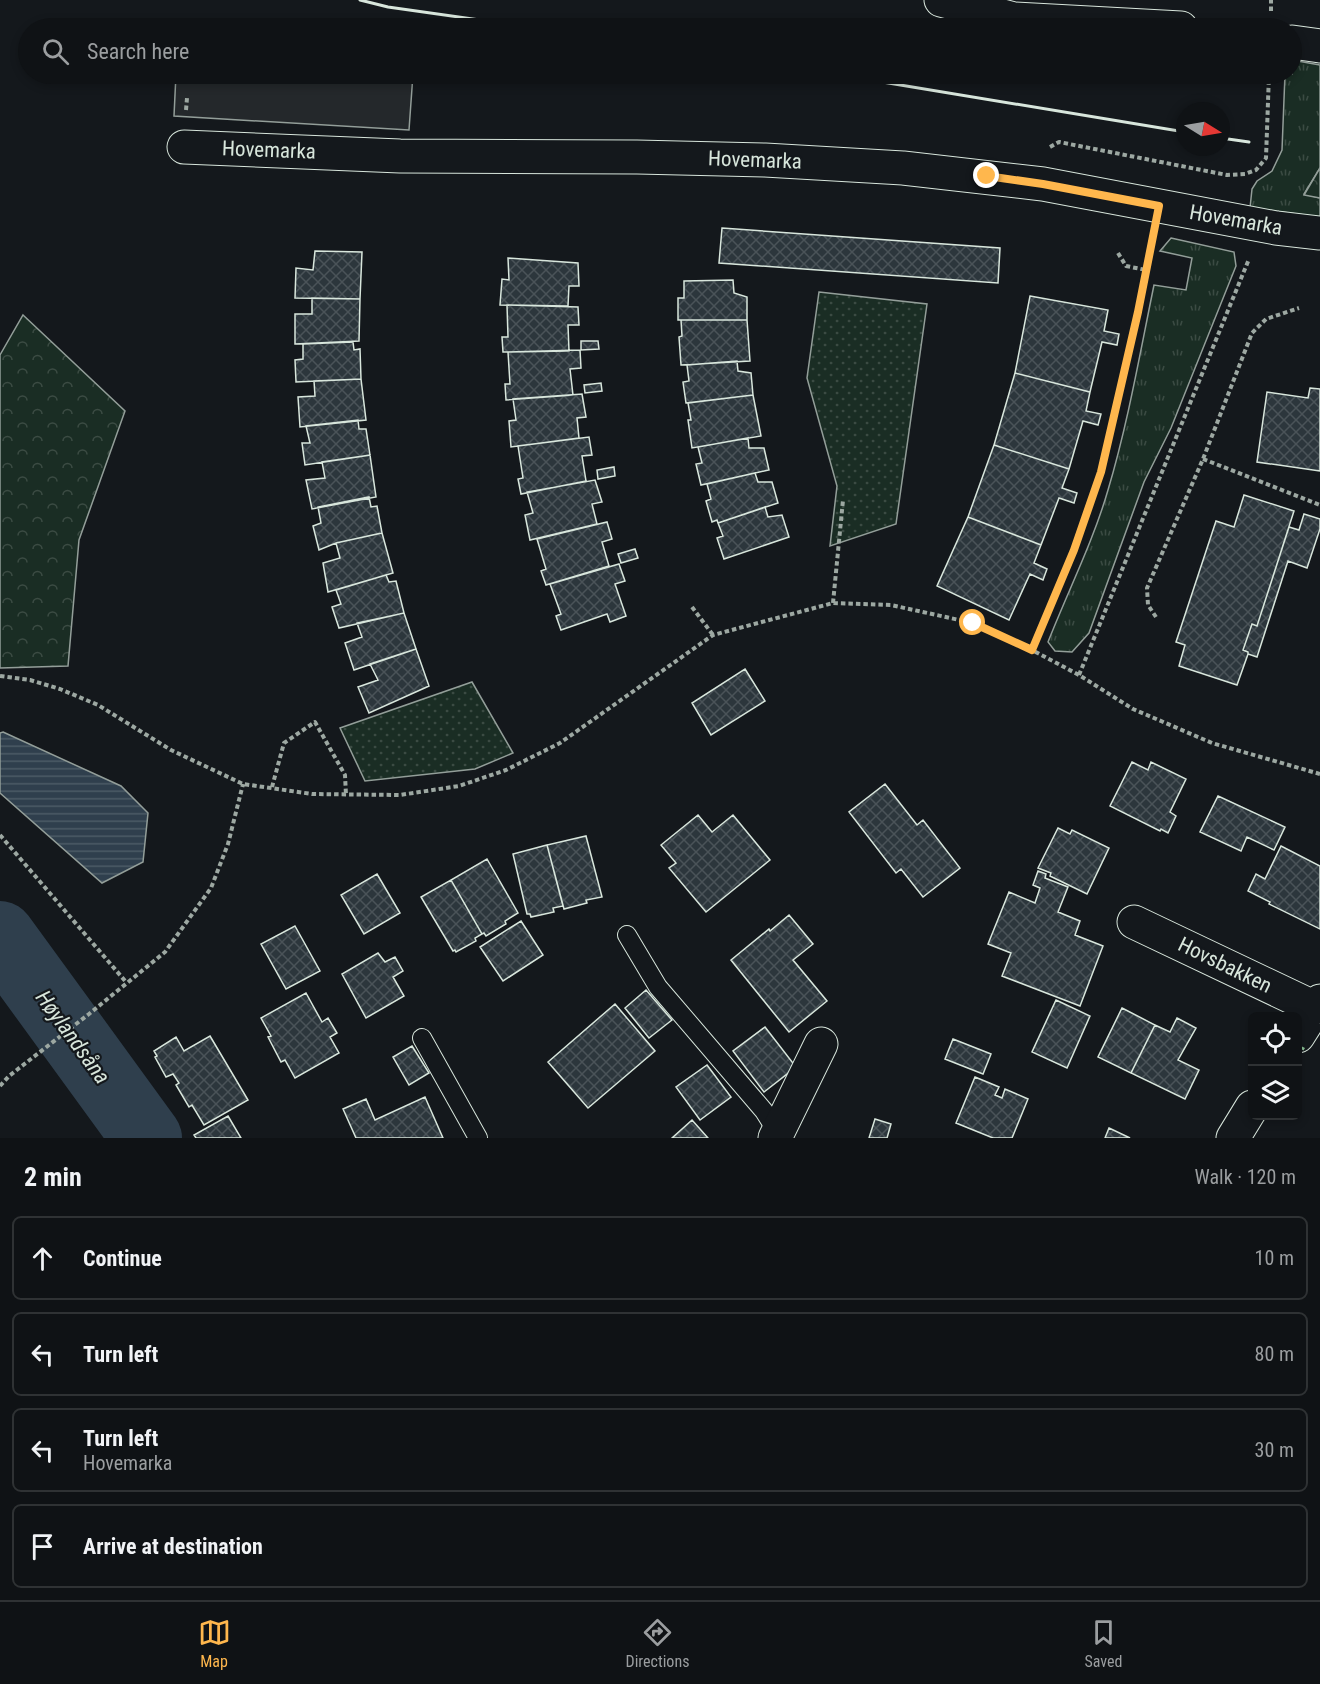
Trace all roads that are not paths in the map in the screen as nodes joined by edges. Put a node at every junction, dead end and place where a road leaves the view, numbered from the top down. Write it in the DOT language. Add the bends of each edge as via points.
graph roads {
  1 [pos="941,0"];
  2 [pos="1010,18"];
  3 [pos="1302,43"];
  4 [pos="1320,46"];
  5 [pos="184,147"];
  6 [pos="1320,234"];
  7 [pos="1134,922"];
  8 [pos="627,935"];
  9 [pos="1317,1004"];
  10 [pos="1302,1029"];
  11 [pos="422,1038"];
  12 [pos="820,1044"];
  13 [pos="1248,1114"];
  14 [pos="776,1135"];
  15 [pos="478,1138"];
  16 [pos="1233,1138"];
  1 -- 2 [label="main road"];
  3 -- 4 [label="main road"];
  5 -- 6 [label="main road, Hovemarka" via="400,156 765,160 903,168 1043,184"];
  7 -- 9 [label="main road, Hovsbakken"];
  8 -- 14 [label="lane" via="658,987 764,1111"];
  9 -- 10 [label="main road, Hovsbakken"];
  11 -- 15 [label="lane"];
  12 -- 14 [label="main road"];
  13 -- 16 [label="main road"];
}
